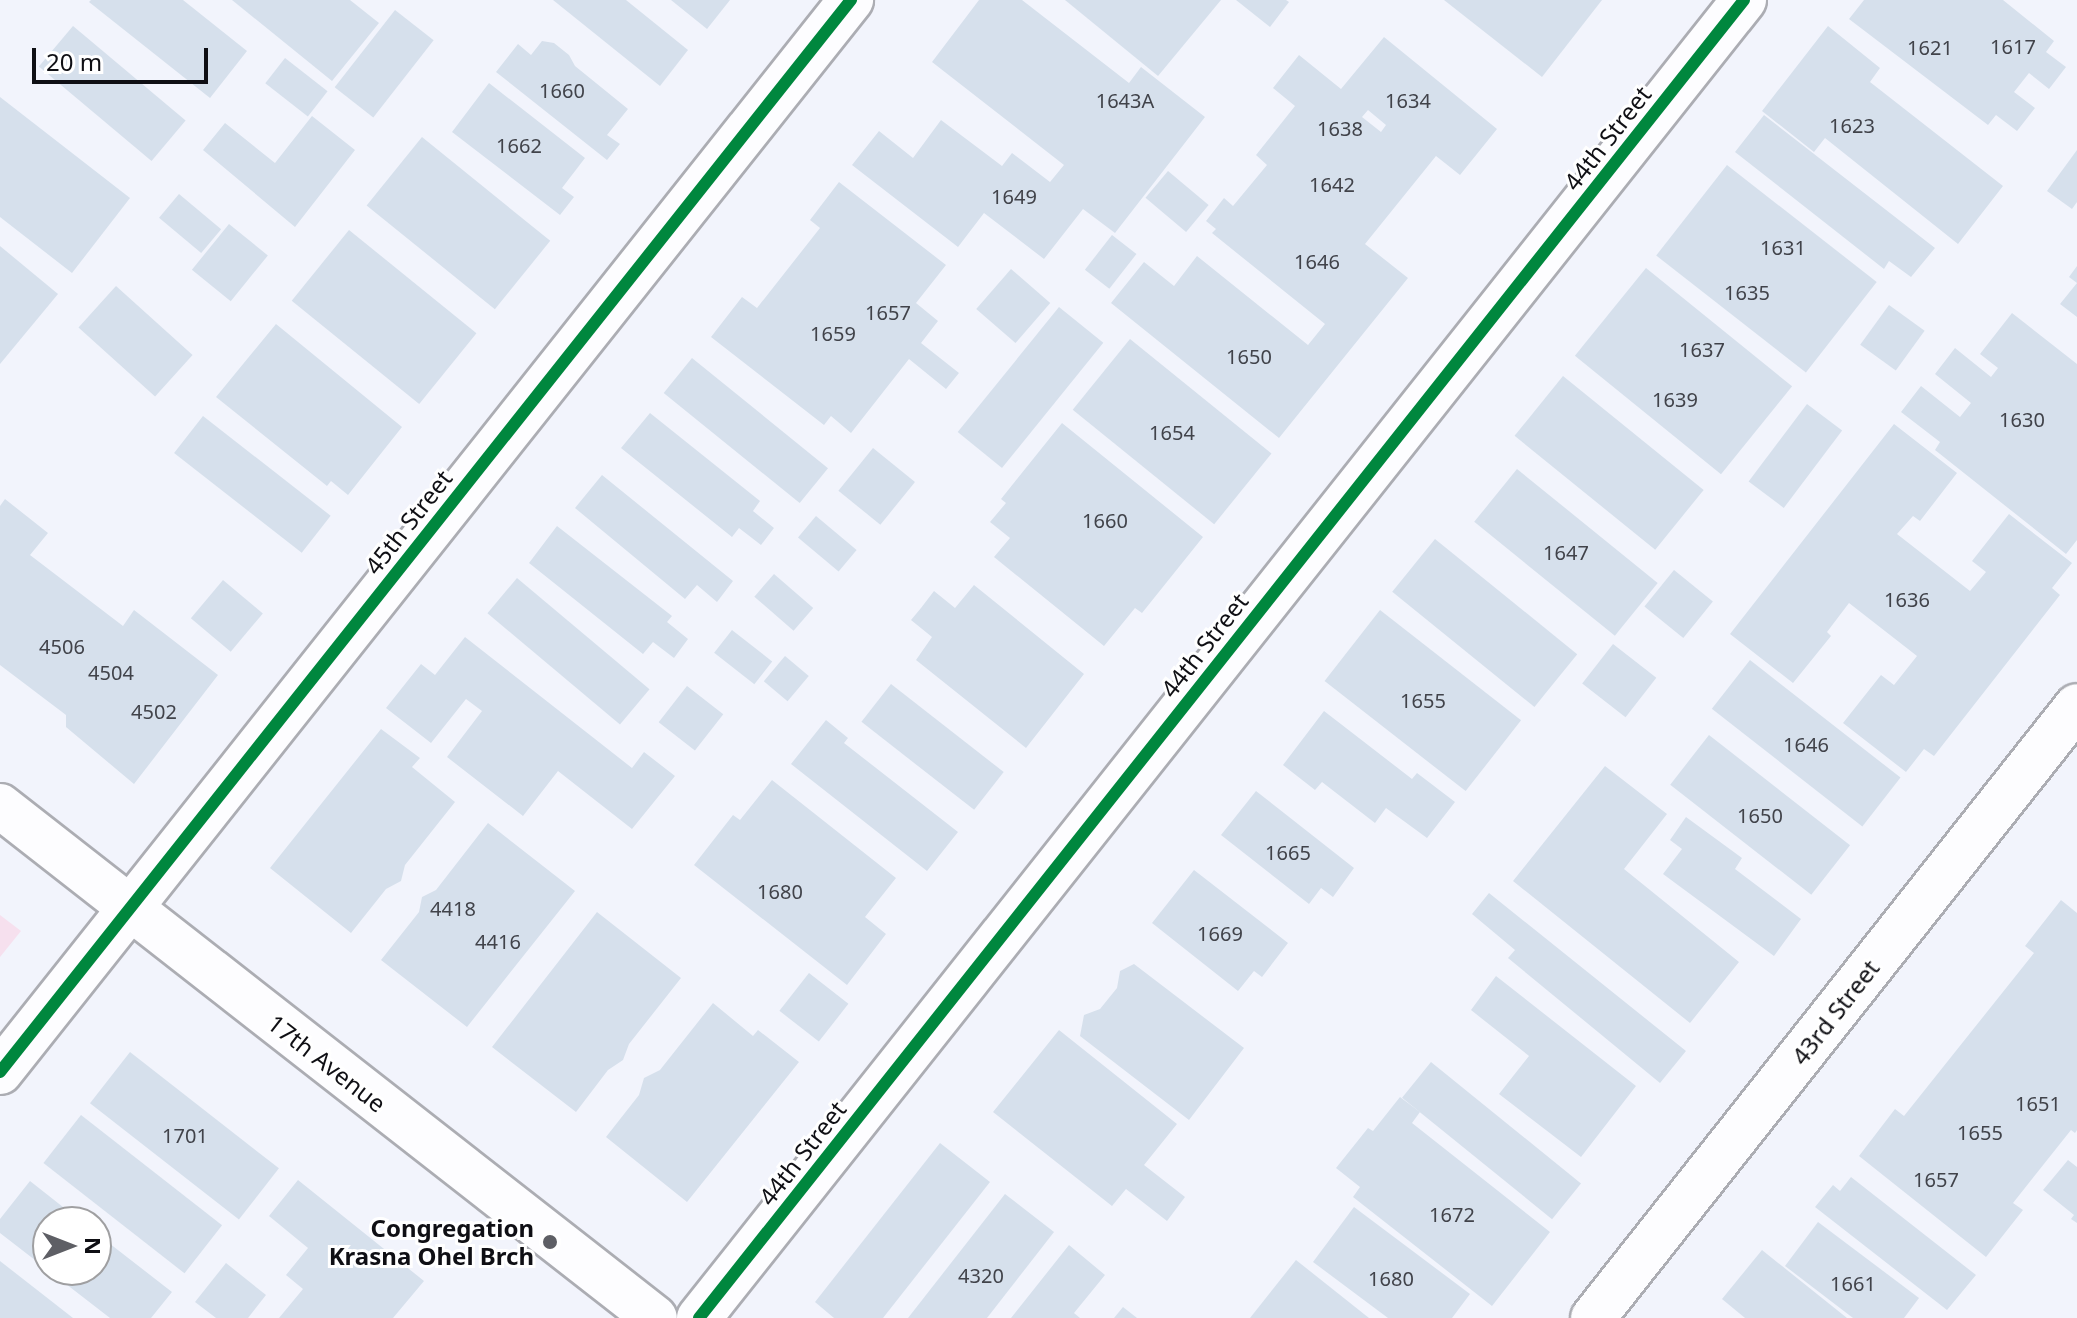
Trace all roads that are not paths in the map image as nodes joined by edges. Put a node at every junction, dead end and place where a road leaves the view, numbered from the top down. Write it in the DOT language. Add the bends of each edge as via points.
graph roads {
  1 [pos="851,0"];
  2 [pos="1744,0"];
  3 [pos="2077,706"];
  4 [pos="0,806"];
  5 [pos="130,909"];
  6 [pos="0,1072"];
  7 [pos="655,1318"];
  8 [pos="699,1318"];
  9 [pos="1593,1318"];
  1 -- 5 [label="street, 45th Street"];
  2 -- 8 [label="street, 44th Street"];
  3 -- 9 [label="street, 43rd Street"];
  4 -- 5 [label="street, 17th Avenue"];
  5 -- 6 [label="street, 45th Street"];
  5 -- 7 [label="street, 17th Avenue"];
}
